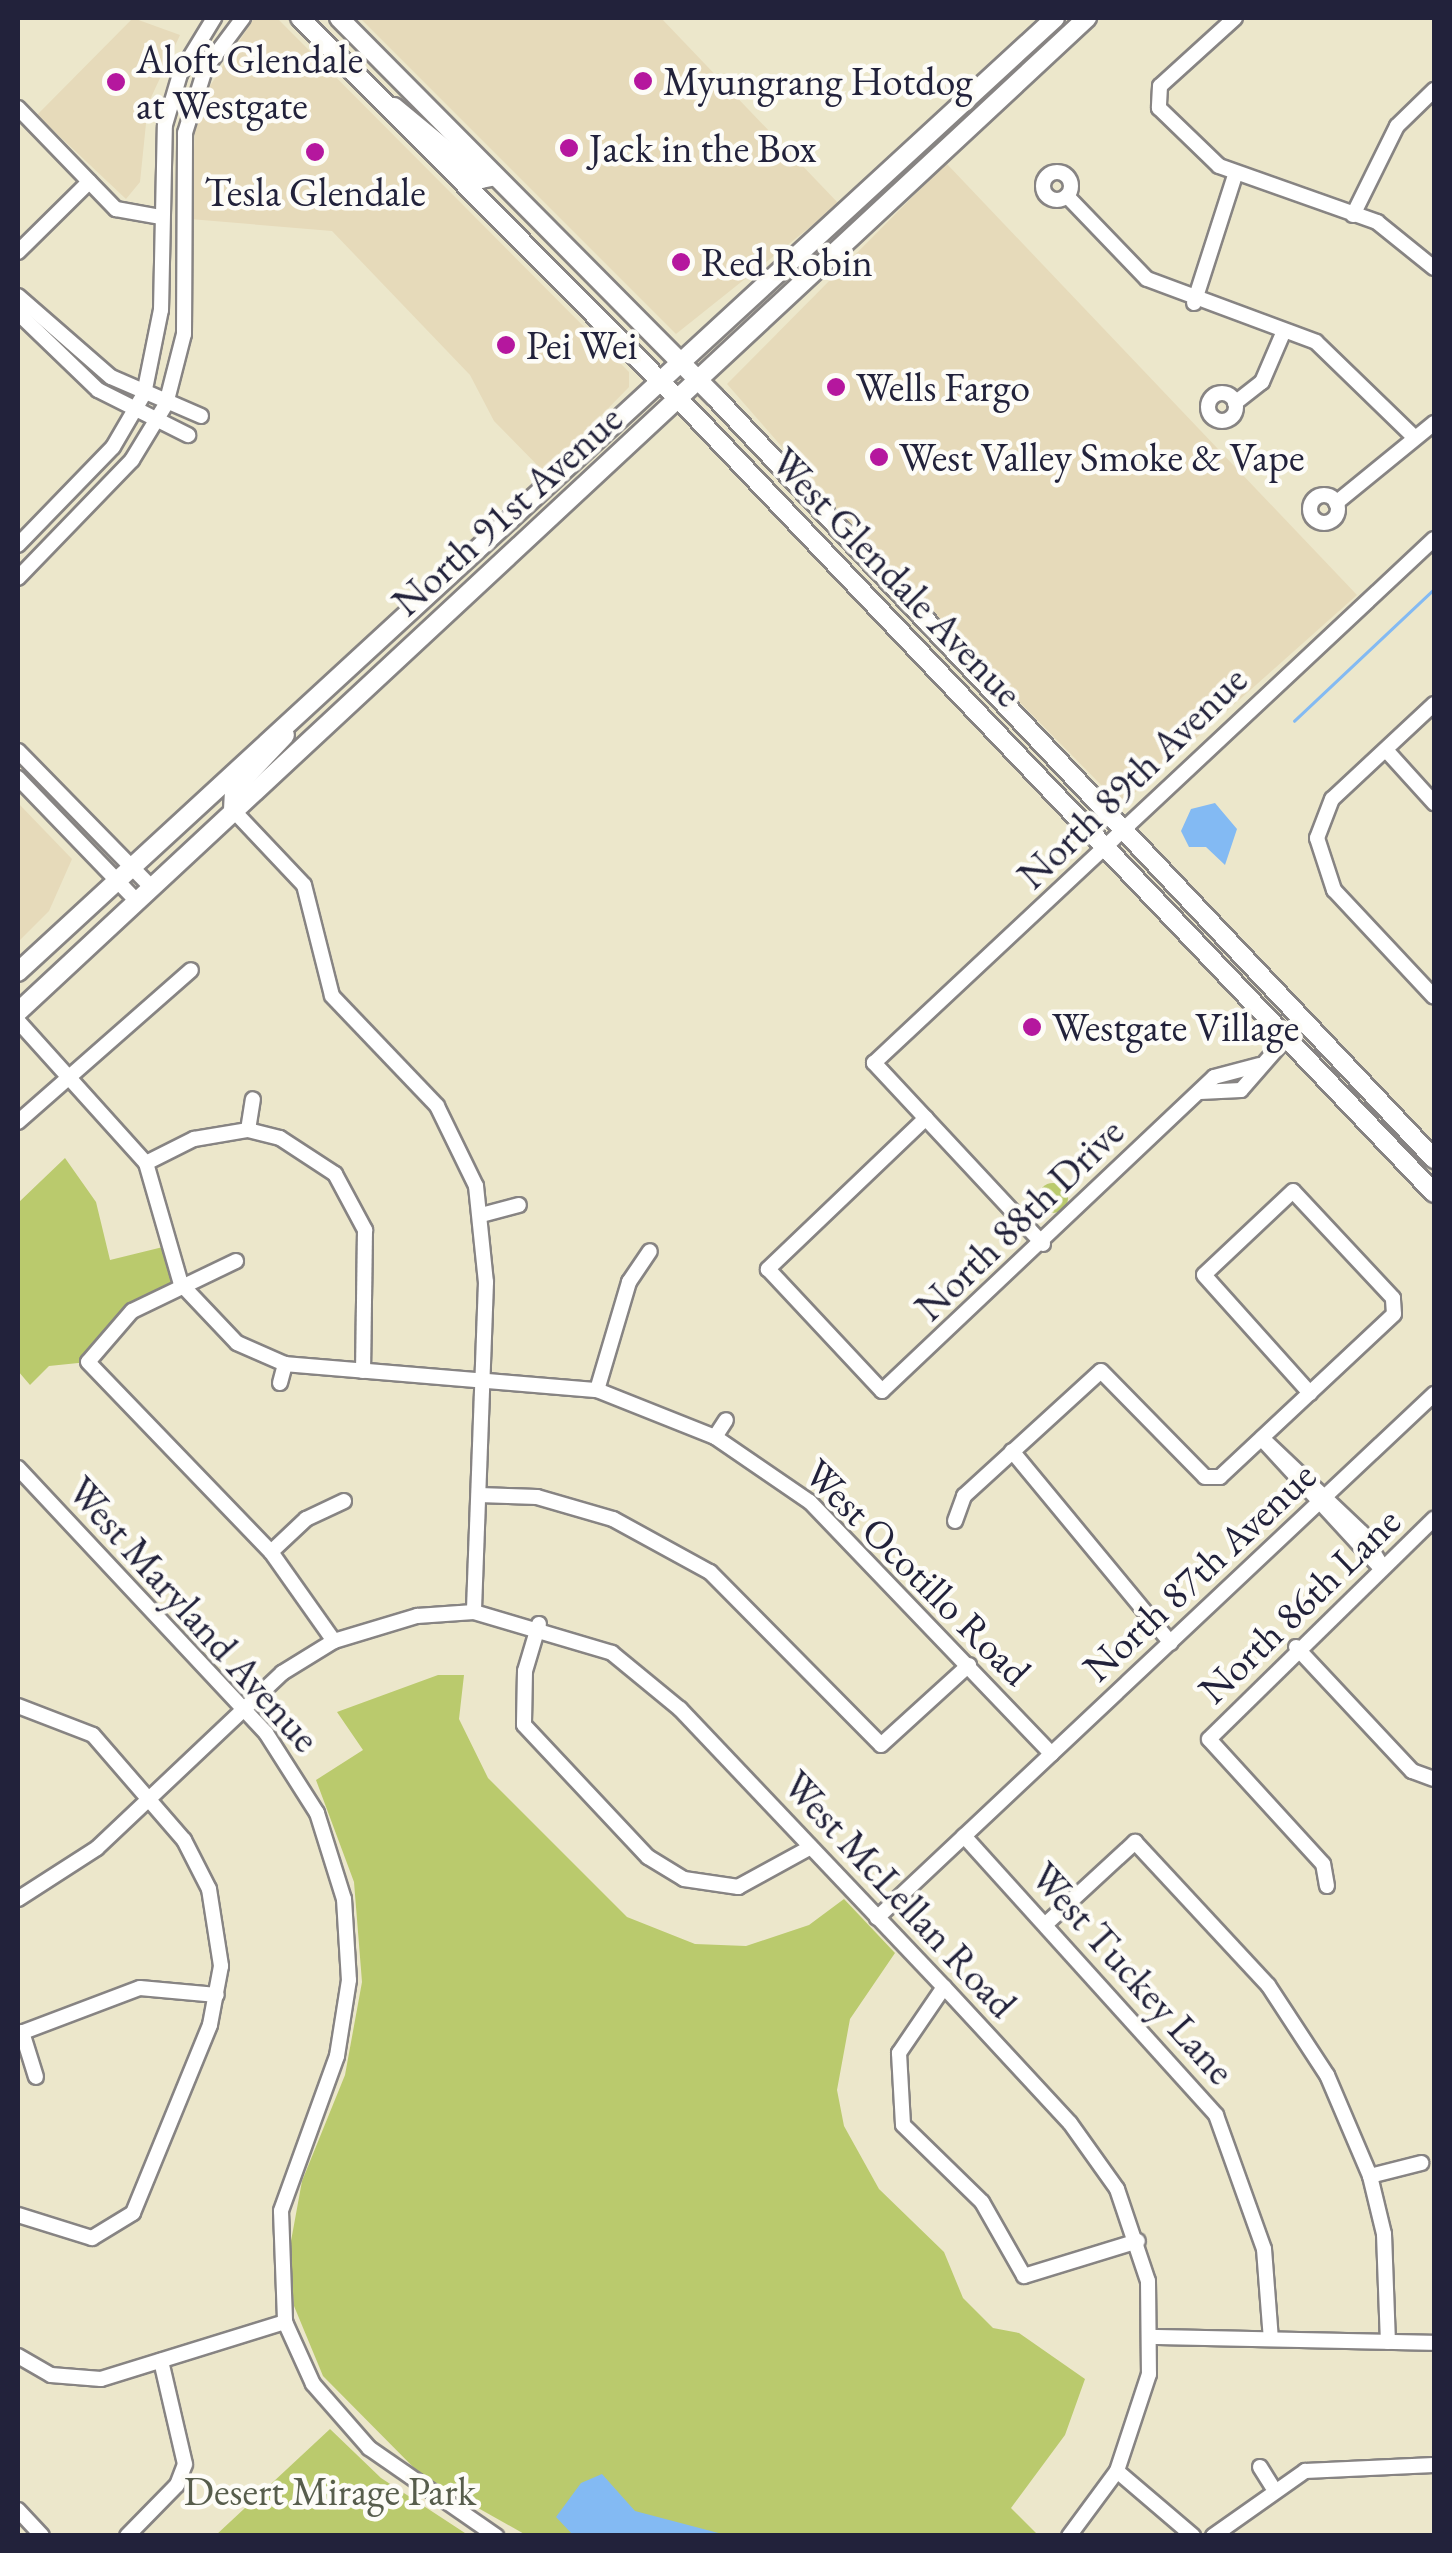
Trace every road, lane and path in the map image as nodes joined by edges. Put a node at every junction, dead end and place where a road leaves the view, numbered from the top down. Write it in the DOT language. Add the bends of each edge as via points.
graph roads {
  1 [pos="214,18"];
  2 [pos="243,18"];
  3 [pos="300,18"];
  4 [pos="338,18"];
  5 [pos="1055,18"];
  6 [pos="1087,18"];
  7 [pos="1235,18"];
  8 [pos="1434,90"];
  9 [pos="384,103"];
  10 [pos="18,108"];
  11 [pos="902,158"];
  12 [pos="1235,175"];
  13 [pos="495,176"];
  14 [pos="918,176"];
  15 [pos="89,182"];
  16 [pos="1067,196"];
  17 [pos="1353,215"];
  18 [pos="161,217"];
  19 [pos="18,252"];
  20 [pos="1434,268"];
  21 [pos="18,296"];
  22 [pos="1194,303"];
  23 [pos="18,313"];
  24 [pos="1284,331"];
  25 [pos="679,361"];
  26 [pos="658,380"];
  27 [pos="700,382"];
  28 [pos="144,394"];
  29 [pos="679,401"];
  30 [pos="1236,403"];
  31 [pos="166,404"];
  32 [pos="138,410"];
  33 [pos="201,416"];
  34 [pos="159,419"];
  35 [pos="1434,422"];
  36 [pos="188,435"];
  37 [pos="1414,437"];
  38 [pos="534,497"];
  39 [pos="1336,503"];
  40 [pos="1434,539"];
  41 [pos="18,545"];
  42 [pos="822,549"];
  43 [pos="18,578"];
  44 [pos="472,588"];
  45 [pos="907,602"];
  46 [pos="886,616"];
  47 [pos="975,674"];
  48 [pos="1434,704"];
  49 [pos="301,709"];
  50 [pos="1386,750"];
  51 [pos="18,751"];
  52 [pos="18,778"];
  53 [pos="1434,802"];
  54 [pos="233,810"];
  55 [pos="1122,830"];
  56 [pos="1106,846"];
  57 [pos="130,864"];
  58 [pos="116,878"];
  59 [pos="150,887"];
  60 [pos="136,900"];
  61 [pos="191,970"];
  62 [pos="18,972"];
  63 [pos="1434,997"];
  64 [pos="18,1012"];
  65 [pos="18,1021"];
  66 [pos="1304,1021"];
  67 [pos="1287,1037"];
  68 [pos="1259,1065"];
  69 [pos="1235,1071"];
  70 [pos="68,1075"];
  71 [pos="1240,1090"];
  72 [pos="1199,1092"];
  73 [pos="253,1099"];
  74 [pos="926,1118"];
  75 [pos="18,1122"];
  76 [pos="248,1130"];
  77 [pos="1434,1159"];
  78 [pos="146,1163"];
  79 [pos="1434,1193"];
  80 [pos="519,1205"];
  81 [pos="484,1214"];
  82 [pos="1043,1244"];
  83 [pos="650,1251"];
  84 [pos="236,1261"];
  85 [pos="181,1284"];
  86 [pos="285,1364"];
  87 [pos="363,1371"];
  88 [pos="485,1377"];
  89 [pos="280,1382"];
  90 [pos="597,1390"];
  91 [pos="1310,1393"];
  92 [pos="1434,1394"];
  93 [pos="726,1420"];
  94 [pos="715,1437"];
  95 [pos="1262,1438"];
  96 [pos="1012,1451"];
  97 [pos="18,1468"];
  98 [pos="479,1495"];
  99 [pos="344,1501"];
  100 [pos="1320,1502"];
  101 [pos="954,1521"];
  102 [pos="1434,1521"];
  103 [pos="271,1552"];
  104 [pos="1382,1568"];
  105 [pos="474,1612"];
  106 [pos="538,1624"];
  107 [pos="334,1641"];
  108 [pos="1171,1642"];
  109 [pos="1296,1647"];
  110 [pos="969,1665"];
  111 [pos="18,1706"];
  112 [pos="243,1708"];
  113 [pos="1052,1754"];
  114 [pos="1434,1778"];
  115 [pos="149,1796"];
  116 [pos="964,1836"];
  117 [pos="811,1848"];
  118 [pos="1327,1886"];
  119 [pos="18,1899"];
  120 [pos="878,1918"];
  121 [pos="1047,1923"];
  122 [pos="944,1988"];
  123 [pos="217,1994"];
  124 [pos="20,2033"];
  125 [pos="36,2077"];
  126 [pos="1422,2163"];
  127 [pos="1370,2176"];
  128 [pos="18,2214"];
  129 [pos="1138,2241"];
  130 [pos="284,2322"];
  131 [pos="1153,2337"];
  132 [pos="1272,2339"];
  133 [pos="1388,2342"];
  134 [pos="1434,2343"];
  135 [pos="18,2356"];
  136 [pos="161,2361"];
  137 [pos="1434,2466"];
  138 [pos="1260,2467"];
  139 [pos="1118,2471"];
  140 [pos="1272,2486"];
  141 [pos="18,2510"];
  142 [pos="42,2536"];
  143 [pos="127,2536"];
  144 [pos="496,2536"];
  145 [pos="1069,2536"];
  146 [pos="1193,2536"];
  147 [pos="1213,2536"];
  1 -- 18 [label="street" via="168,108"];
  2 -- 31 [label="street" via="205,69 187,123 184,334"];
  3 -- 9 [label="main road, West Glendale Avenue"];
  4 -- 13 [label="main road, West Glendale Avenue"];
  5 -- 11 [label="main road, North 91st Avenue"];
  6 -- 14 [label="main road, North 91st Avenue"];
  7 -- 12 [label="street" via="1153,100"];
  8 -- 17 [label="street" via="1397,126"];
  9 -- 13 [label="main road" via="417,117 482,179"];
  9 -- 26 [label="main road, West Glendale Avenue"];
  10 -- 15 [label="street"];
  11 -- 14 [label="main road"];
  11 -- 25 [label="main road, North 91st Avenue"];
  12 -- 17 [label="street"];
  12 -- 22 [label="street"];
  13 -- 25 [label="main road, West Glendale Avenue"];
  14 -- 27 [label="main road, North 91st Avenue"];
  15 -- 18 [label="street" via="122,212"];
  15 -- 19 [label="street"];
  16 -- 22 [label="street" via="1147,279"];
  17 -- 20 [label="street" via="1400,233"];
  18 -- 28 [label="street" via="159,338"];
  21 -- 28 [label="street" via="96,367"];
  22 -- 24 [label="street"];
  23 -- 32 [label="street" via="98,390"];
  24 -- 30 [label="street" via="1262,382"];
  24 -- 37 [label="street" via="1347,366"];
  25 -- 26 [label="main road, North 91st Avenue"];
  25 -- 27 [label="main road, West Glendale Avenue"];
  26 -- 29 [label="main road, West Glendale Avenue"];
  26 -- 38 [label="main road, North 91st Avenue"];
  27 -- 29 [label="main road, North 91st Avenue"];
  27 -- 45 [label="main road, West Glendale Avenue"];
  28 -- 31 [label="street"];
  28 -- 32 [label="street"];
  29 -- 42 [label="main road, West Glendale Avenue"];
  29 -- 44 [label="main road, North 91st Avenue"];
  31 -- 33 [label="street"];
  31 -- 34 [label="street"];
  32 -- 34 [label="street"];
  32 -- 41 [label="street"];
  34 -- 36 [label="street"];
  34 -- 43 [label="street"];
  35 -- 37 [label="street"];
  37 -- 39 [label="street"];
  38 -- 44 [label="main road" via="472,573"];
  38 -- 49 [label="main road, North 91st Avenue"];
  40 -- 55 [label="street, North 89th Avenue"];
  42 -- 45 [label="main road" via="886,598"];
  42 -- 46 [label="main road, West Glendale Avenue"];
  44 -- 54 [label="main road, North 91st Avenue"];
  45 -- 47 [label="main road, West Glendale Avenue"];
  46 -- 47 [label="main road" via="901,613 962,675"];
  46 -- 56 [label="main road, West Glendale Avenue"];
  47 -- 55 [label="main road, West Glendale Avenue"];
  48 -- 50 [label="street"];
  49 -- 54 [label="main road" via="234,788"];
  49 -- 57 [label="main road, North 91st Avenue"];
  50 -- 53 [label="street"];
  50 -- 63 [label="street" via="1332,799 1317,838 1334,890"];
  51 -- 57 [label="street"];
  52 -- 58 [label="street"];
  54 -- 59 [label="main road, North 91st Avenue"];
  54 -- 81 [label="street" via="304,886 332,996 436,1106"];
  55 -- 56 [label="street, North 89th Avenue"];
  55 -- 66 [label="main road, West Glendale Avenue"];
  56 -- 67 [label="main road, West Glendale Avenue"];
  56 -- 74 [label="street, North 89th Avenue" via="874,1063"];
  57 -- 58 [label="main road, North 91st Avenue"];
  57 -- 59 [label="street"];
  58 -- 60 [label="street"];
  58 -- 62 [label="main road, North 91st Avenue"];
  59 -- 60 [label="main road, North 91st Avenue"];
  60 -- 64 [label="main road, North 91st Avenue"];
  61 -- 70 [label="street"];
  65 -- 70 [label="street"];
  66 -- 67 [label="main road"];
  66 -- 77 [label="main road, West Glendale Avenue"];
  67 -- 68 [label="street"];
  67 -- 79 [label="main road, West Glendale Avenue"];
  68 -- 69 [label="street, North 88th Drive"];
  68 -- 71 [label="street"];
  69 -- 71 [label="street"];
  69 -- 72 [label="street, North 88th Drive"];
  70 -- 75 [label="street"];
  70 -- 78 [label="street"];
  71 -- 72 [label="street"];
  72 -- 82 [label="street, North 88th Drive"];
  73 -- 76 [label="street"];
  74 -- 82 [label="street"];
  74 -- 82 [label="street, North 88th Drive" via="768,1269 882,1391"];
  76 -- 78 [label="street" via="194,1140"];
  76 -- 87 [label="street" via="316,1158 348,1192 368,1257"];
  78 -- 85 [label="street"];
  80 -- 81 [label="street"];
  81 -- 88 [label="street"];
  83 -- 90 [label="street" via="629,1282"];
  84 -- 85 [label="street"];
  85 -- 86 [label="street" via="237,1343"];
  85 -- 103 [label="street" via="132,1312 88,1362"];
  86 -- 87 [label="street"];
  86 -- 89 [label="street"];
  87 -- 88 [label="street"];
  88 -- 90 [label="street, West Ocotillo Road"];
  88 -- 98 [label="street"];
  90 -- 94 [label="street, West Ocotillo Road"];
  91 -- 91 [label="street" via="1204,1274 1292,1192 1398,1307"];
  91 -- 95 [label="street"];
  92 -- 100 [label="street, North 87th Avenue"];
  93 -- 94 [label="street"];
  94 -- 110 [label="street, West Ocotillo Road" via="810,1502"];
  95 -- 96 [label="street" via="1213,1480 1102,1371"];
  95 -- 100 [label="street"];
  96 -- 101 [label="street" via="964,1496"];
  96 -- 108 [label="street"];
  97 -- 112 [label="street, West Maryland Avenue"];
  98 -- 105 [label="street"];
  98 -- 110 [label="street" via="537,1497 613,1520 710,1572 881,1745"];
  99 -- 103 [label="street" via="306,1519"];
  100 -- 104 [label="street"];
  100 -- 108 [label="street, North 87th Avenue"];
  102 -- 104 [label="street, North 86th Lane"];
  103 -- 107 [label="street"];
  104 -- 109 [label="street, North 86th Lane"];
  105 -- 106 [label="street, West McLellan Road"];
  105 -- 107 [label="street" via="417,1616"];
  106 -- 117 [label="street, West McLellan Road" via="639,1671"];
  106 -- 117 [label="street" via="522,1688 524,1725 648,1857 684,1880 738,1887"];
  107 -- 112 [label="street"];
  108 -- 113 [label="street, North 87th Avenue"];
  109 -- 114 [label="street" via="1412,1770"];
  109 -- 118 [label="street, North 86th Lane" via="1210,1739 1323,1864"];
  110 -- 113 [label="street, West Ocotillo Road"];
  111 -- 115 [label="street" via="76,1721"];
  112 -- 115 [label="street"];
  112 -- 130 [label="street, West Maryland Avenue" via="317,1813 349,1935 341,2041 281,2211"];
  113 -- 116 [label="street, North 87th Avenue"];
  115 -- 119 [label="street" via="97,1848"];
  115 -- 123 [label="street" via="209,1889"];
  116 -- 120 [label="street, North 87th Avenue"];
  116 -- 121 [label="street, West Tuckey Lane"];
  117 -- 120 [label="street, West McLellan Road"];
  120 -- 122 [label="street, West McLellan Road"];
  121 -- 127 [label="street" via="1134,1842 1285,2006 1342,2102"];
  121 -- 132 [label="street, West Tuckey Lane" via="1216,2115 1264,2248"];
  122 -- 129 [label="street, West McLellan Road" via="1090,2147"];
  122 -- 129 [label="street" via="899,2054 903,2125 982,2202 1024,2276"];
  123 -- 124 [label="street" via="140,1988"];
  123 -- 128 [label="street" via="124,2222 75,2238"];
  124 -- 125 [label="street"];
  126 -- 127 [label="street"];
  127 -- 133 [label="street" via="1384,2234"];
  129 -- 131 [label="street, West McLellan Road"];
  130 -- 136 [label="street"];
  130 -- 144 [label="street, West Maryland Avenue" via="313,2384 358,2438"];
  131 -- 132 [label="street"];
  131 -- 139 [label="street, West McLellan Road" via="1141,2410"];
  132 -- 133 [label="street"];
  133 -- 134 [label="street"];
  135 -- 136 [label="street" via="73,2380"];
  136 -- 143 [label="street" via="191,2463"];
  137 -- 140 [label="street" via="1329,2465"];
  138 -- 140 [label="street"];
  139 -- 145 [label="street, West McLellan Road"];
  139 -- 146 [label="street"];
  140 -- 147 [label="street"];
  141 -- 142 [label="street"];
}
